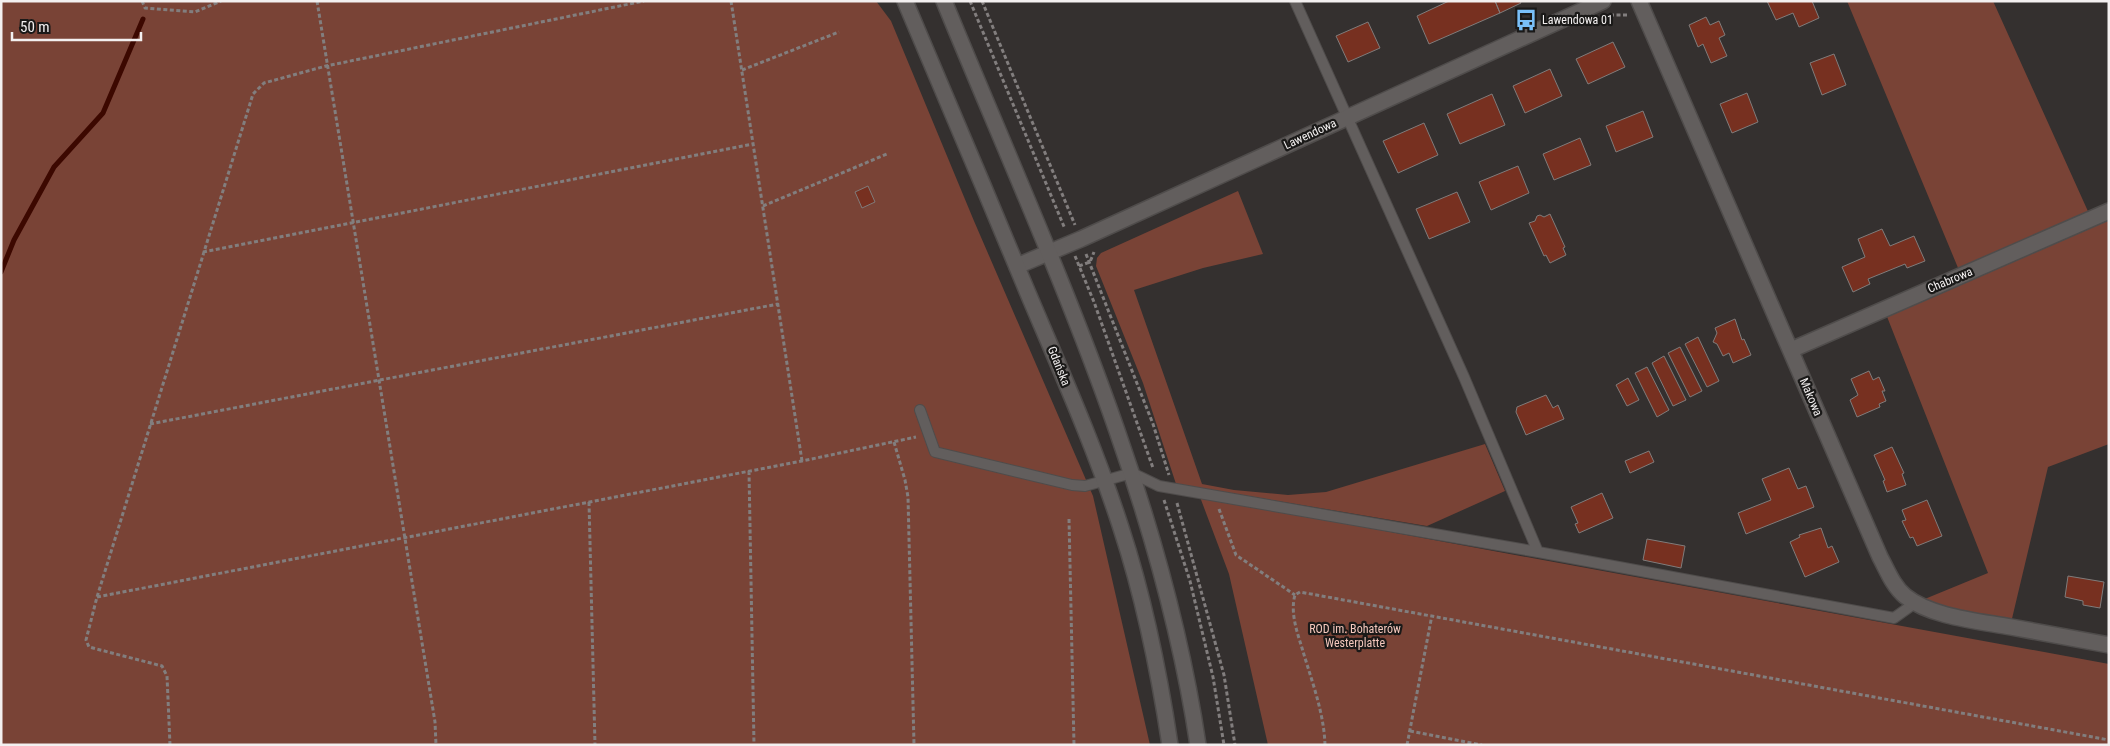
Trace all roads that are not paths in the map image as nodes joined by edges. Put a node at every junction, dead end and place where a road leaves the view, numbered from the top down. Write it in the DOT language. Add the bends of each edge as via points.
graph roads {
  1 [pos="905,1"];
  2 [pos="944,1"];
  3 [pos="1295,1"];
  4 [pos="1603,1"];
  5 [pos="1639,1"];
  6 [pos="1346,118"];
  7 [pos="2109,211"];
  8 [pos="1049,253"];
  9 [pos="1017,266"];
  10 [pos="1791,350"];
  11 [pos="920,410"];
  12 [pos="1132,473"];
  13 [pos="1105,480"];
  14 [pos="1538,552"];
  15 [pos="1915,603"];
  16 [pos="2109,645"];
  17 [pos="1170,745"];
  18 [pos="1198,745"];
  1 -- 9 [label="street, Gdańska"];
  2 -- 8 [label="street"];
  3 -- 6 [label="lane"];
  4 -- 6 [label="street, Lawendowa"];
  5 -- 10 [label="street, Makowa"];
  6 -- 8 [label="street, Lawendowa"];
  6 -- 14 [label="lane" via="1464,377"];
  7 -- 10 [label="street, Chabrowa"];
  8 -- 9 [label="street, Lawendowa"];
  8 -- 12 [label="street"];
  9 -- 13 [label="street, Gdańska"];
  10 -- 15 [label="street, Makowa" via="1880,557 1903,595"];
  11 -- 13 [label="lane" via="936,452 1072,485 1085,486"];
  12 -- 13 [label="lane"];
  12 -- 14 [label="lane" via="1160,486"];
  12 -- 18 [label="street" via="1168,597 1188,680"];
  13 -- 17 [label="street, Gdańska" via="1140,595 1162,688"];
  14 -- 15 [label="lane" via="1894,618"];
  15 -- 16 [label="street, Makowa" via="1965,618"];
}
